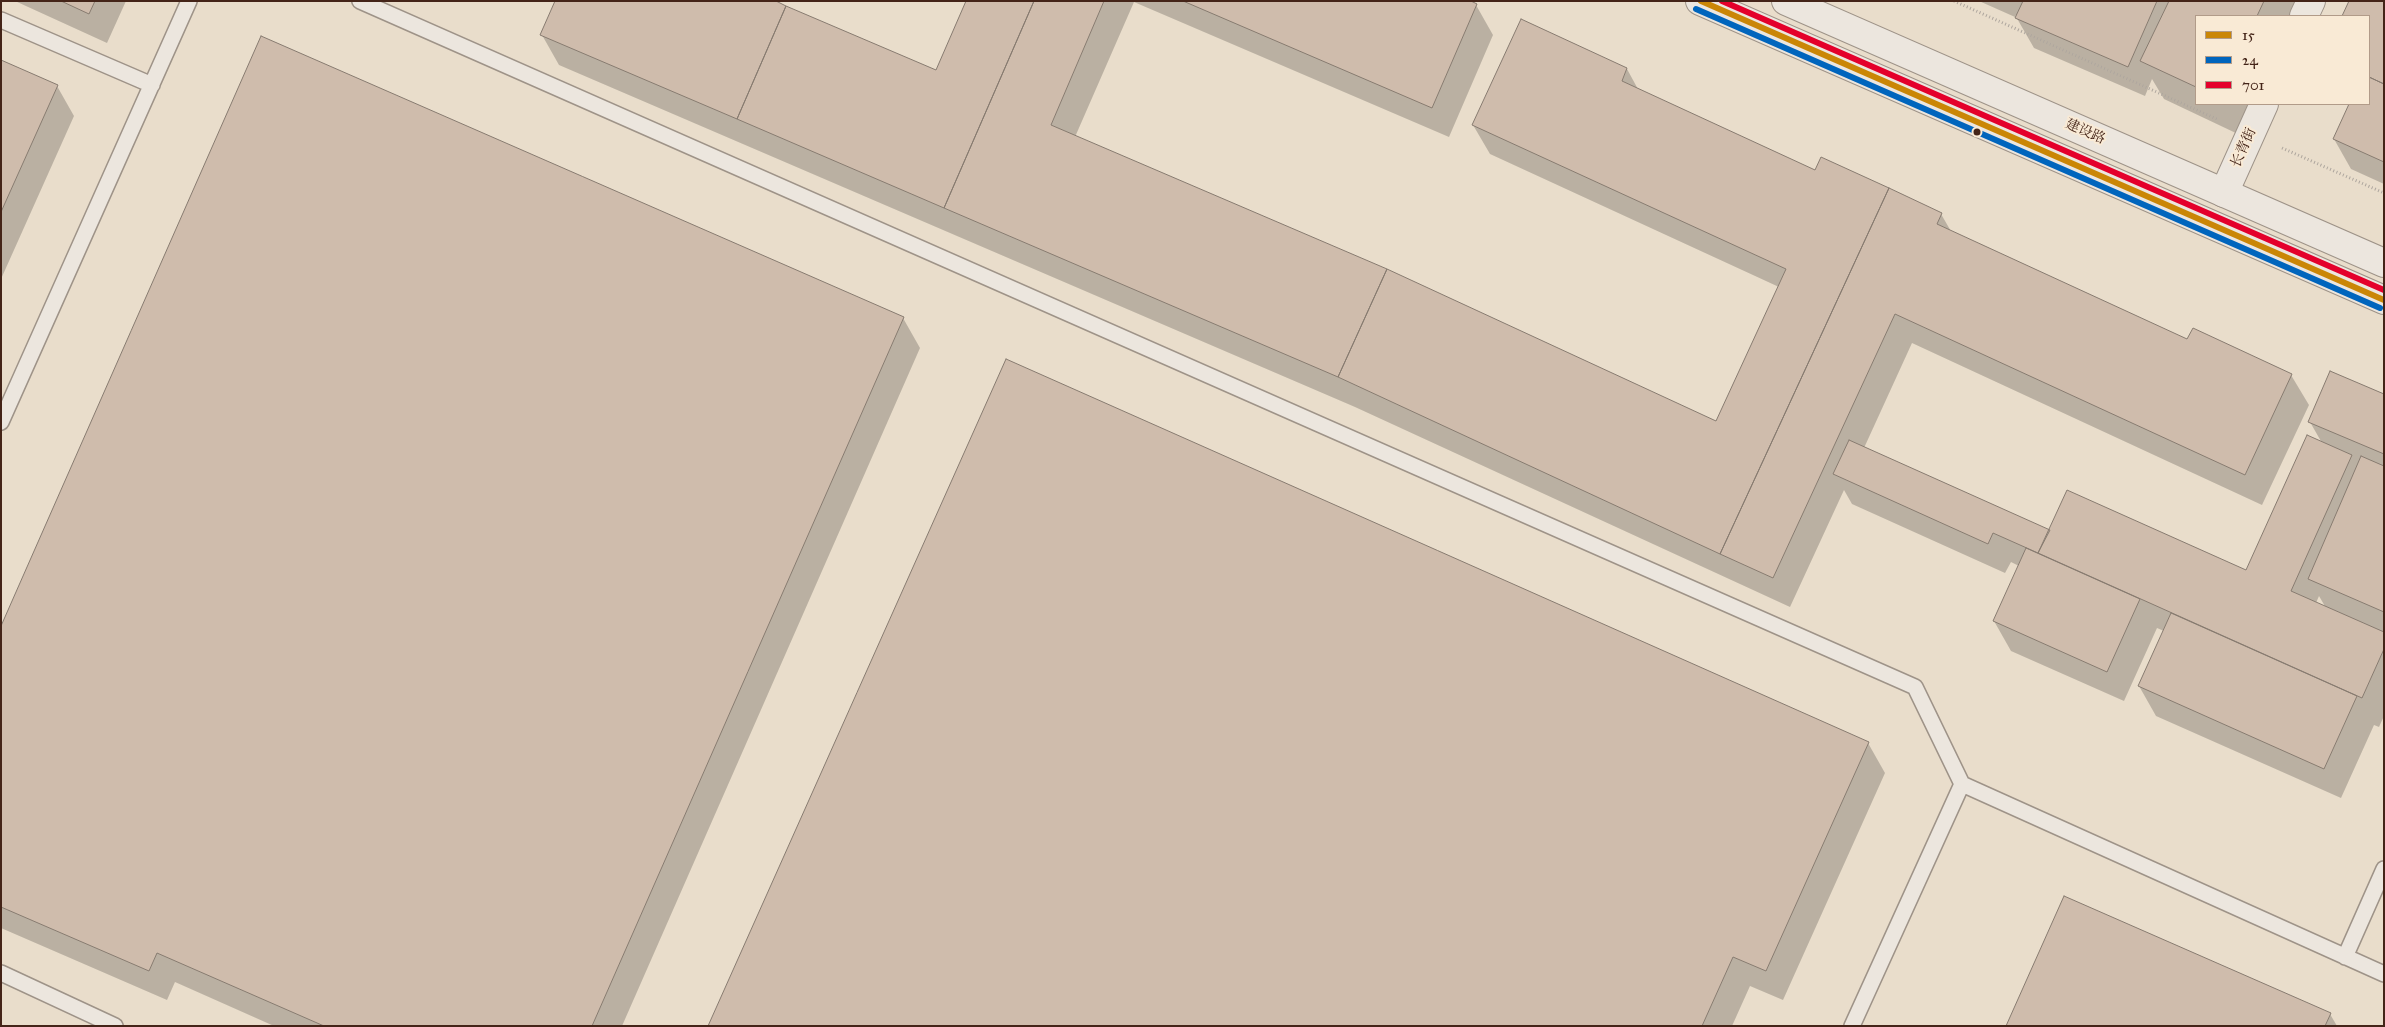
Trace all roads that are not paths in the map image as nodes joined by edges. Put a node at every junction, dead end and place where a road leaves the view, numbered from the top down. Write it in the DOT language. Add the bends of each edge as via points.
graph roads {
  1 [pos="189,1"];
  2 [pos="360,1"];
  3 [pos="1700,1"];
  4 [pos="1786,1"];
  5 [pos="2311,1"];
  6 [pos="2304,15"];
  7 [pos="1,20"];
  8 [pos="152,85"];
  9 [pos="2264,105"];
  10 [pos="2224,193"];
  11 [pos="2384,263"];
  12 [pos="2384,300"];
  13 [pos="1,422"];
  14 [pos="1962,784"];
  15 [pos="2384,869"];
  16 [pos="2345,957"];
  17 [pos="1,973"];
  18 [pos="2384,974"];
  19 [pos="115,1026"];
  20 [pos="1852,1026"];
  1 -- 8 [label="lane"];
  2 -- 14 [label="lane" via="1915,688"];
  3 -- 12 [label="street"];
  4 -- 10 [label="street, 建设路"];
  5 -- 6 [label="street"];
  7 -- 8 [label="lane"];
  8 -- 13 [label="lane"];
  9 -- 10 [label="street, 长青街"];
  10 -- 11 [label="street, 建设路"];
  14 -- 16 [label="lane"];
  14 -- 20 [label="lane"];
  15 -- 16 [label="lane"];
  16 -- 18 [label="lane"];
  17 -- 19 [label="lane"];
}
